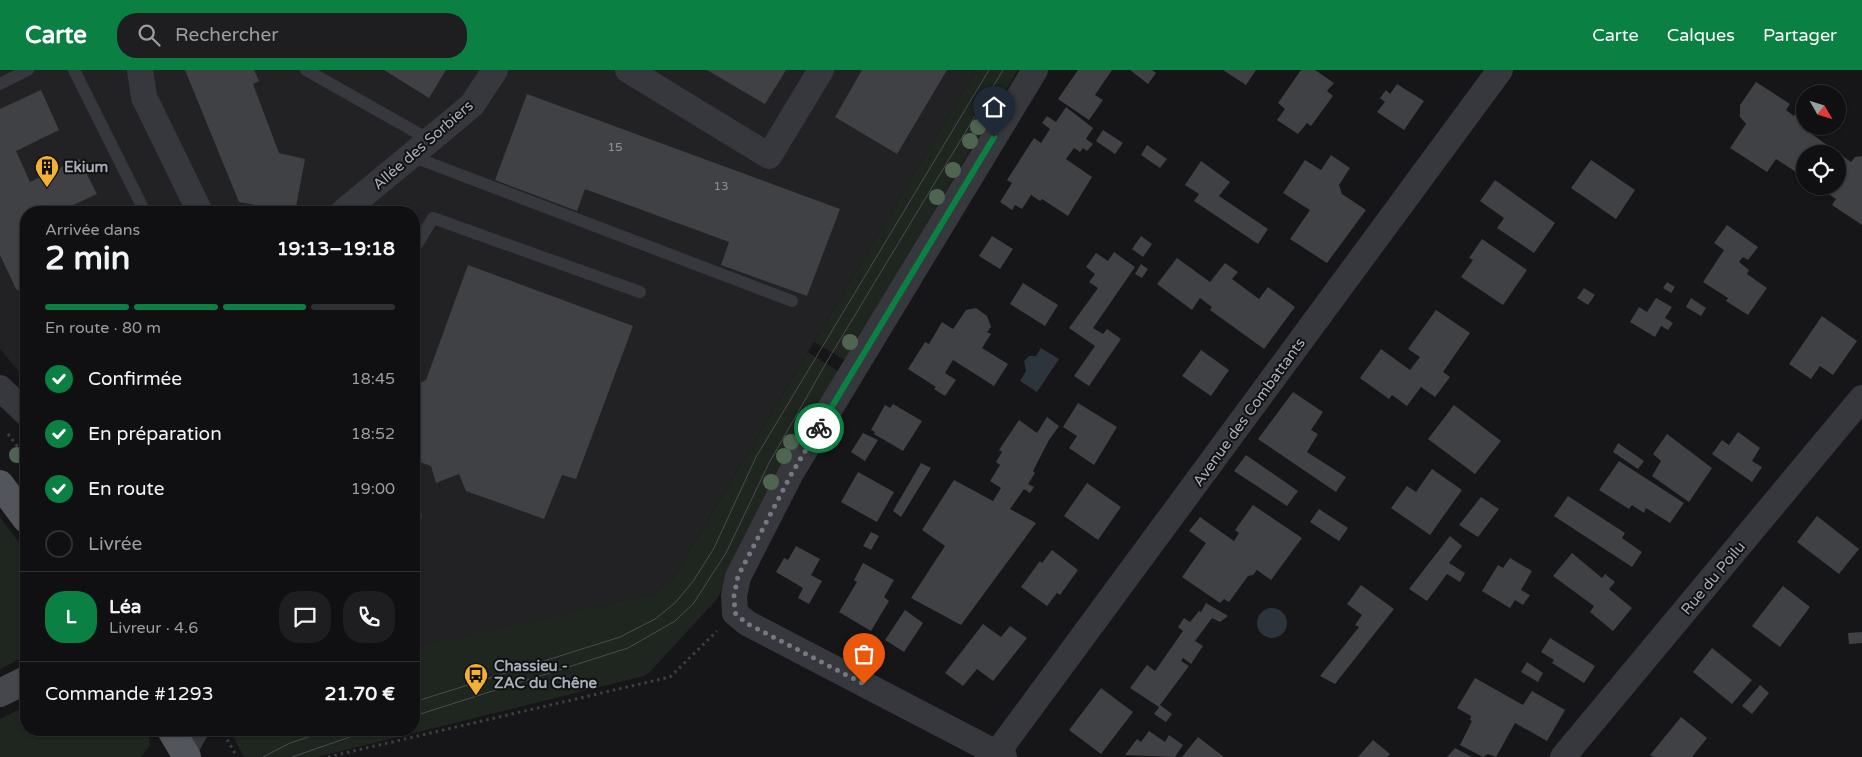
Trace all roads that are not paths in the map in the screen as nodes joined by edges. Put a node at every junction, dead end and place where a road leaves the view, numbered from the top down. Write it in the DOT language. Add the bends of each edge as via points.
graph roads {
  1 [pos="28,70"];
  2 [pos="74,70"];
  3 [pos="140,70"];
  4 [pos="306,70"];
  5 [pos="495,70"];
  6 [pos="628,70"];
  7 [pos="821,70"];
  8 [pos="1035,70"];
  9 [pos="1500,70"];
  10 [pos="0,84"];
  11 [pos="420,148"];
  12 [pos="142,206"];
  13 [pos="197,206"];
  14 [pos="350,206"];
  15 [pos="420,239"];
  16 [pos="640,292"];
  17 [pos="792,301"];
  18 [pos="0,388"];
  19 [pos="1862,398"];
  20 [pos="20,408"];
  21 [pos="0,484"];
  22 [pos="20,511"];
  23 [pos="20,683"];
  24 [pos="0,693"];
  25 [pos="1001,755"];
  26 [pos="1563,757"];
  1 -- 10 [label="lane"];
  2 -- 12 [label="lane"];
  3 -- 13 [label="street" via="144,97"];
  4 -- 11 [label="lane"];
  5 -- 11 [label="street, Allée des Sorbiers" via="472,105"];
  6 -- 7 [label="street" via="769,156"];
  8 -- 25 [label="street" via="792,473 738,576 734,596 735,613 746,623"];
  9 -- 25 [label="street, Avenue des Combattants"];
  11 -- 14 [label="street, Allée des Sorbiers"];
  11 -- 17 [label="lane"];
  15 -- 16 [label="lane" via="433,218"];
  18 -- 20 [label="street"];
  19 -- 26 [label="street, Rue du Poilu"];
  21 -- 22 [label="main road"];
  23 -- 24 [label="street"];
}
